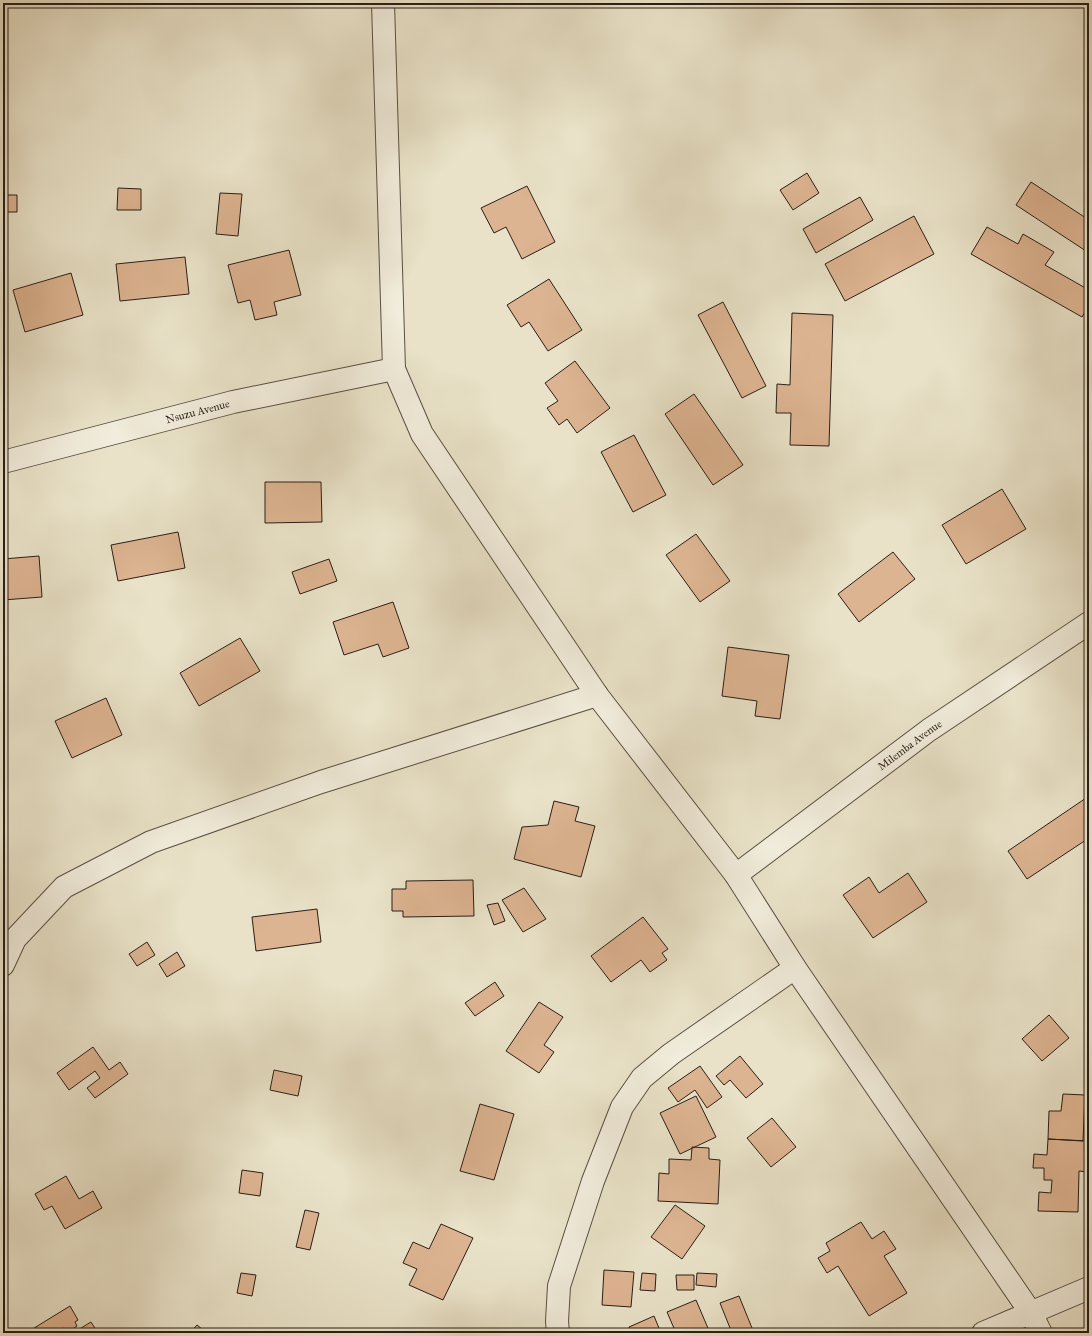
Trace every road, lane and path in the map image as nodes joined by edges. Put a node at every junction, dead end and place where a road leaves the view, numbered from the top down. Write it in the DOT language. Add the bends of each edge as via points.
graph roads {
  1 [pos="383,3"];
  2 [pos="394,369"];
  3 [pos="3,462"];
  4 [pos="1089,623"];
  5 [pos="597,695"];
  6 [pos="736,875"];
  7 [pos="3,965"];
  8 [pos="795,968"];
  9 [pos="1089,1288"];
  10 [pos="1031,1313"];
  11 [pos="558,1333"];
  12 [pos="983,1333"];
  13 [pos="1041,1333"];
  1 -- 2 [label="street"];
  2 -- 3 [label="street, Nsuzu Avenue" via="233,402"];
  2 -- 5 [label="street" via="422,434"];
  4 -- 6 [label="street, Milemba Avenue" via="929,730"];
  5 -- 6 [label="street"];
  5 -- 7 [label="street" via="321,782 151,842 64,887 15,939"];
  6 -- 8 [label="street"];
  8 -- 10 [label="street"];
  8 -- 11 [label="street" via="671,1054 642,1078 622,1107 559,1286"];
  9 -- 10 [label="street"];
  10 -- 12 [label="street"];
  10 -- 13 [label="street"];
}
